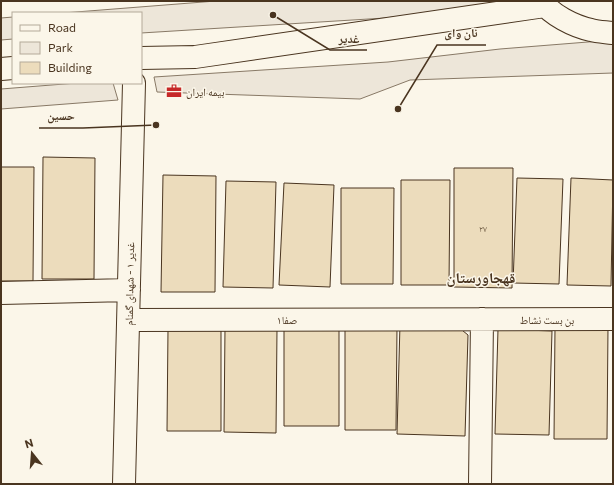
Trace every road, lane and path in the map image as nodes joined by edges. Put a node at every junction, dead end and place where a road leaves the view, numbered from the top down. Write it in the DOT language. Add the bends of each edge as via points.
graph roads {
  1 [pos="543,3"];
  2 [pos="613,33"];
  3 [pos="142,58"];
  4 [pos="12,68"];
  5 [pos="1,69"];
  6 [pos="134,84"];
  7 [pos="129,290"];
  8 [pos="1,293"];
  9 [pos="445,319"];
  10 [pos="482,319"];
  11 [pos="613,319"];
  12 [pos="129,320"];
  13 [pos="124,484"];
  14 [pos="480,484"];
  1 -- 2 [label="street" via="568,22 590,30"];
  1 -- 3 [label="street" via="195,56"];
  4 -- 5 [label="street"];
  6 -- 7 [label="street, غدیر ۱ - شهدای گمنام"];
  7 -- 8 [label="street"];
  7 -- 12 [label="street, غدیر ۱ - شهدای گمنام"];
  9 -- 10 [label="street, بن بست نشاط"];
  9 -- 12 [label="street, صفا۱"];
  10 -- 11 [label="street, بن بست نشاط"];
  10 -- 14 [label="street"];
  12 -- 13 [label="street, غدیر ۱ - شهدای گمنام"];
}
